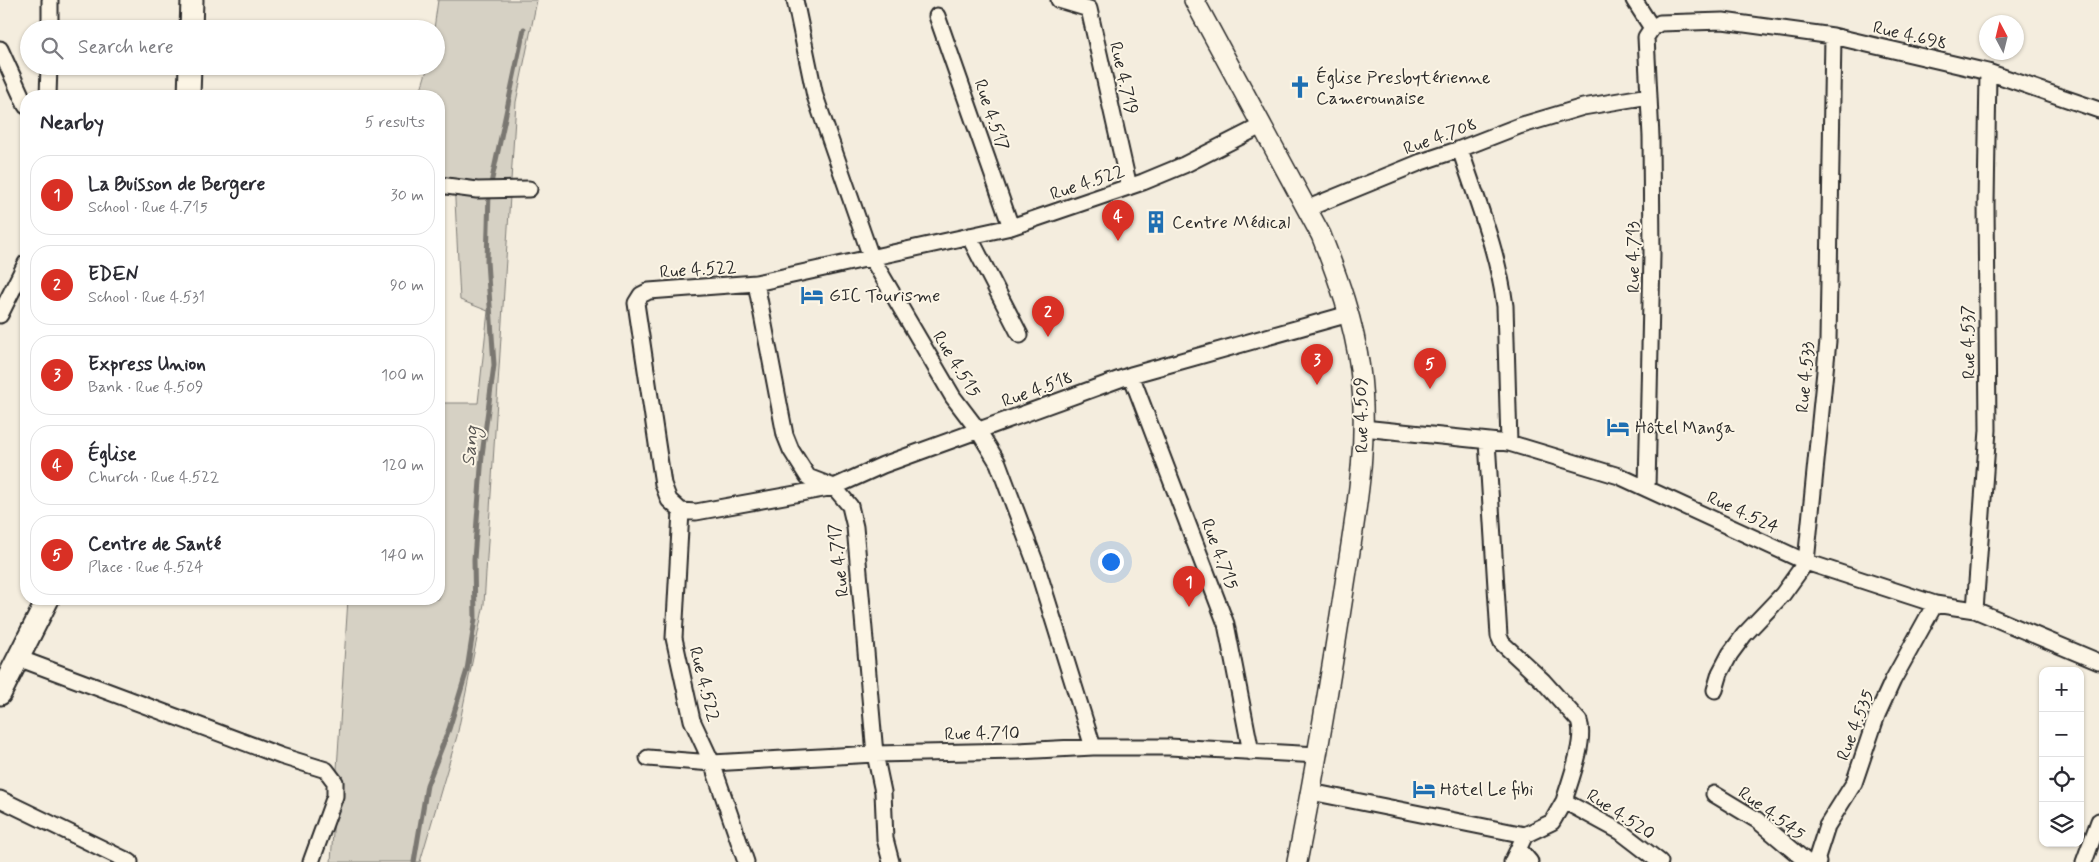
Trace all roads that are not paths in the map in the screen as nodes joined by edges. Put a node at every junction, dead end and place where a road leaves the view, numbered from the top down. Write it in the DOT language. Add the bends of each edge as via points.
graph roads {
  1 [pos="50,0"];
  2 [pos="192,0"];
  3 [pos="795,0"];
  4 [pos="1058,0"];
  5 [pos="1194,0"];
  6 [pos="1634,0"];
  7 [pos="937,16"];
  8 [pos="50,20"];
  9 [pos="191,20"];
  10 [pos="1652,28"];
  11 [pos="1833,36"];
  12 [pos="0,49"];
  13 [pos="1988,72"];
  14 [pos="49,75"];
  15 [pos="190,75"];
  16 [pos="48,90"];
  17 [pos="189,90"];
  18 [pos="20,93"];
  19 [pos="1649,96"];
  20 [pos="2099,110"];
  21 [pos="1261,126"];
  22 [pos="1460,150"];
  23 [pos="445,186"];
  24 [pos="1130,187"];
  25 [pos="529,189"];
  26 [pos="1306,209"];
  27 [pos="1011,227"];
  28 [pos="969,236"];
  29 [pos="871,257"];
  30 [pos="20,276"];
  31 [pos="756,283"];
  32 [pos="1349,314"];
  33 [pos="0,315"];
  34 [pos="1020,335"];
  35 [pos="1131,375"];
  36 [pos="1363,428"];
  37 [pos="978,430"];
  38 [pos="1488,441"];
  39 [pos="1509,443"];
  40 [pos="834,488"];
  41 [pos="1647,488"];
  42 [pos="681,511"];
  43 [pos="1806,562"];
  44 [pos="1934,604"];
  45 [pos="45,605"];
  46 [pos="1975,610"];
  47 [pos="18,658"];
  48 [pos="2099,662"];
  49 [pos="1715,690"];
  50 [pos="0,694"];
  51 [pos="1093,747"];
  52 [pos="1251,752"];
  53 [pos="875,754"];
  54 [pos="1318,755"];
  55 [pos="648,758"];
  56 [pos="712,763"];
  57 [pos="1311,792"];
  58 [pos="1714,794"];
  59 [pos="0,799"];
  60 [pos="1564,800"];
  61 [pos="2099,821"];
  62 [pos="1525,835"];
  63 [pos="1516,856"];
  64 [pos="130,862"];
  65 [pos="311,862"];
  66 [pos="746,862"];
  67 [pos="892,862"];
  68 [pos="1297,862"];
  69 [pos="1530,862"];
  70 [pos="1660,862"];
  71 [pos="1807,862"];
  72 [pos="1818,862"];
  73 [pos="2084,862"];
  1 -- 8 [label="street"];
  2 -- 9 [label="main road"];
  3 -- 29 [label="street, Rue 4.515" via="815,96"];
  4 -- 24 [label="street, Rue 4.719" via="1089,9"];
  5 -- 21 [label="street, Rue 4.509"];
  6 -- 10 [label="street"];
  7 -- 27 [label="street, Rue 4.517"];
  10 -- 11 [label="street, Rue 4.698" via="1660,23 1723,21"];
  10 -- 19 [label="street, Rue 4.713" via="1646,37"];
  11 -- 13 [label="street, Rue 4.698"];
  11 -- 43 [label="street, Rue 4.533" via="1828,341"];
  12 -- 18 [label="street"];
  13 -- 20 [label="street, Rue 4.698"];
  13 -- 46 [label="street, Rue 4.537" via="1988,430"];
  14 -- 16 [label="street"];
  15 -- 17 [label="main road"];
  19 -- 22 [label="street, Rue 4.708" via="1583,107 1528,123"];
  19 -- 41 [label="street, Rue 4.713" via="1652,254"];
  21 -- 24 [label="street, Rue 4.522" via="1184,165"];
  21 -- 26 [label="street, Rue 4.509"];
  22 -- 26 [label="street, Rue 4.708" via="1421,162"];
  22 -- 39 [label="street" via="1502,284"];
  23 -- 25 [label="street" via="477,190"];
  24 -- 27 [label="street, Rue 4.522"];
  26 -- 32 [label="street, Rue 4.509" via="1337,274"];
  27 -- 28 [label="street, Rue 4.522"];
  28 -- 29 [label="street, Rue 4.522"];
  28 -- 34 [label="street"];
  29 -- 31 [label="street, Rue 4.522"];
  29 -- 37 [label="street, Rue 4.515" via="953,397"];
  30 -- 33 [label="street"];
  31 -- 40 [label="street, Rue 4.717" via="785,435 808,477"];
  31 -- 42 [label="street, Rue 4.522" via="649,291 636,303 663,484 669,500"];
  32 -- 35 [label="street, Rue 4.518"];
  32 -- 36 [label="street, Rue 4.509" via="1360,369"];
  35 -- 37 [label="street, Rue 4.518"];
  35 -- 52 [label="street, Rue 4.715" via="1226,624"];
  36 -- 38 [label="street, Rue 4.524"];
  36 -- 54 [label="street, Rue 4.509" via="1360,484"];
  37 -- 40 [label="street, Rue 4.518" via="882,465"];
  37 -- 51 [label="street, Rue 4.515" via="998,463 1036,564"];
  38 -- 39 [label="street, Rue 4.524"];
  38 -- 60 [label="street" via="1499,636 1502,644 1543,681 1581,726"];
  39 -- 41 [label="street, Rue 4.524" via="1619,476"];
  40 -- 42 [label="street, Rue 4.518" via="696,512"];
  40 -- 53 [label="street, Rue 4.717" via="850,506 855,527"];
  41 -- 43 [label="street, Rue 4.524"];
  42 -- 56 [label="street, Rue 4.522" via="674,638 692,720"];
  43 -- 44 [label="street, Rue 4.524"];
  43 -- 49 [label="street" via="1783,594 1730,654"];
  44 -- 46 [label="street, Rue 4.524"];
  44 -- 72 [label="street, Rue 4.535" via="1893,680 1854,783 1827,826"];
  45 -- 47 [label="main road"];
  46 -- 48 [label="street, Rue 4.524"];
  47 -- 50 [label="main road"];
  47 -- 65 [label="street" via="326,770 335,782 335,796"];
  51 -- 52 [label="street, Rue 4.710"];
  51 -- 53 [label="street, Rue 4.710"];
  52 -- 54 [label="street, Rue 4.710"];
  53 -- 56 [label="street, Rue 4.710"];
  53 -- 67 [label="street, Rue 4.717" via="883,792 885,839"];
  54 -- 57 [label="street, Rue 4.509"];
  55 -- 56 [label="street, Rue 4.710"];
  56 -- 66 [label="street, Rue 4.522"];
  57 -- 62 [label="street"];
  57 -- 68 [label="street, Rue 4.509"];
  58 -- 71 [label="street, Rue 4.545" via="1756,820"];
  59 -- 64 [label="street"];
  60 -- 62 [label="street, Rue 4.520" via="1552,822"];
  60 -- 70 [label="street, Rue 4.520" via="1621,832"];
  61 -- 73 [label="street"];
  62 -- 63 [label="street"];
  63 -- 69 [label="street"];
}
